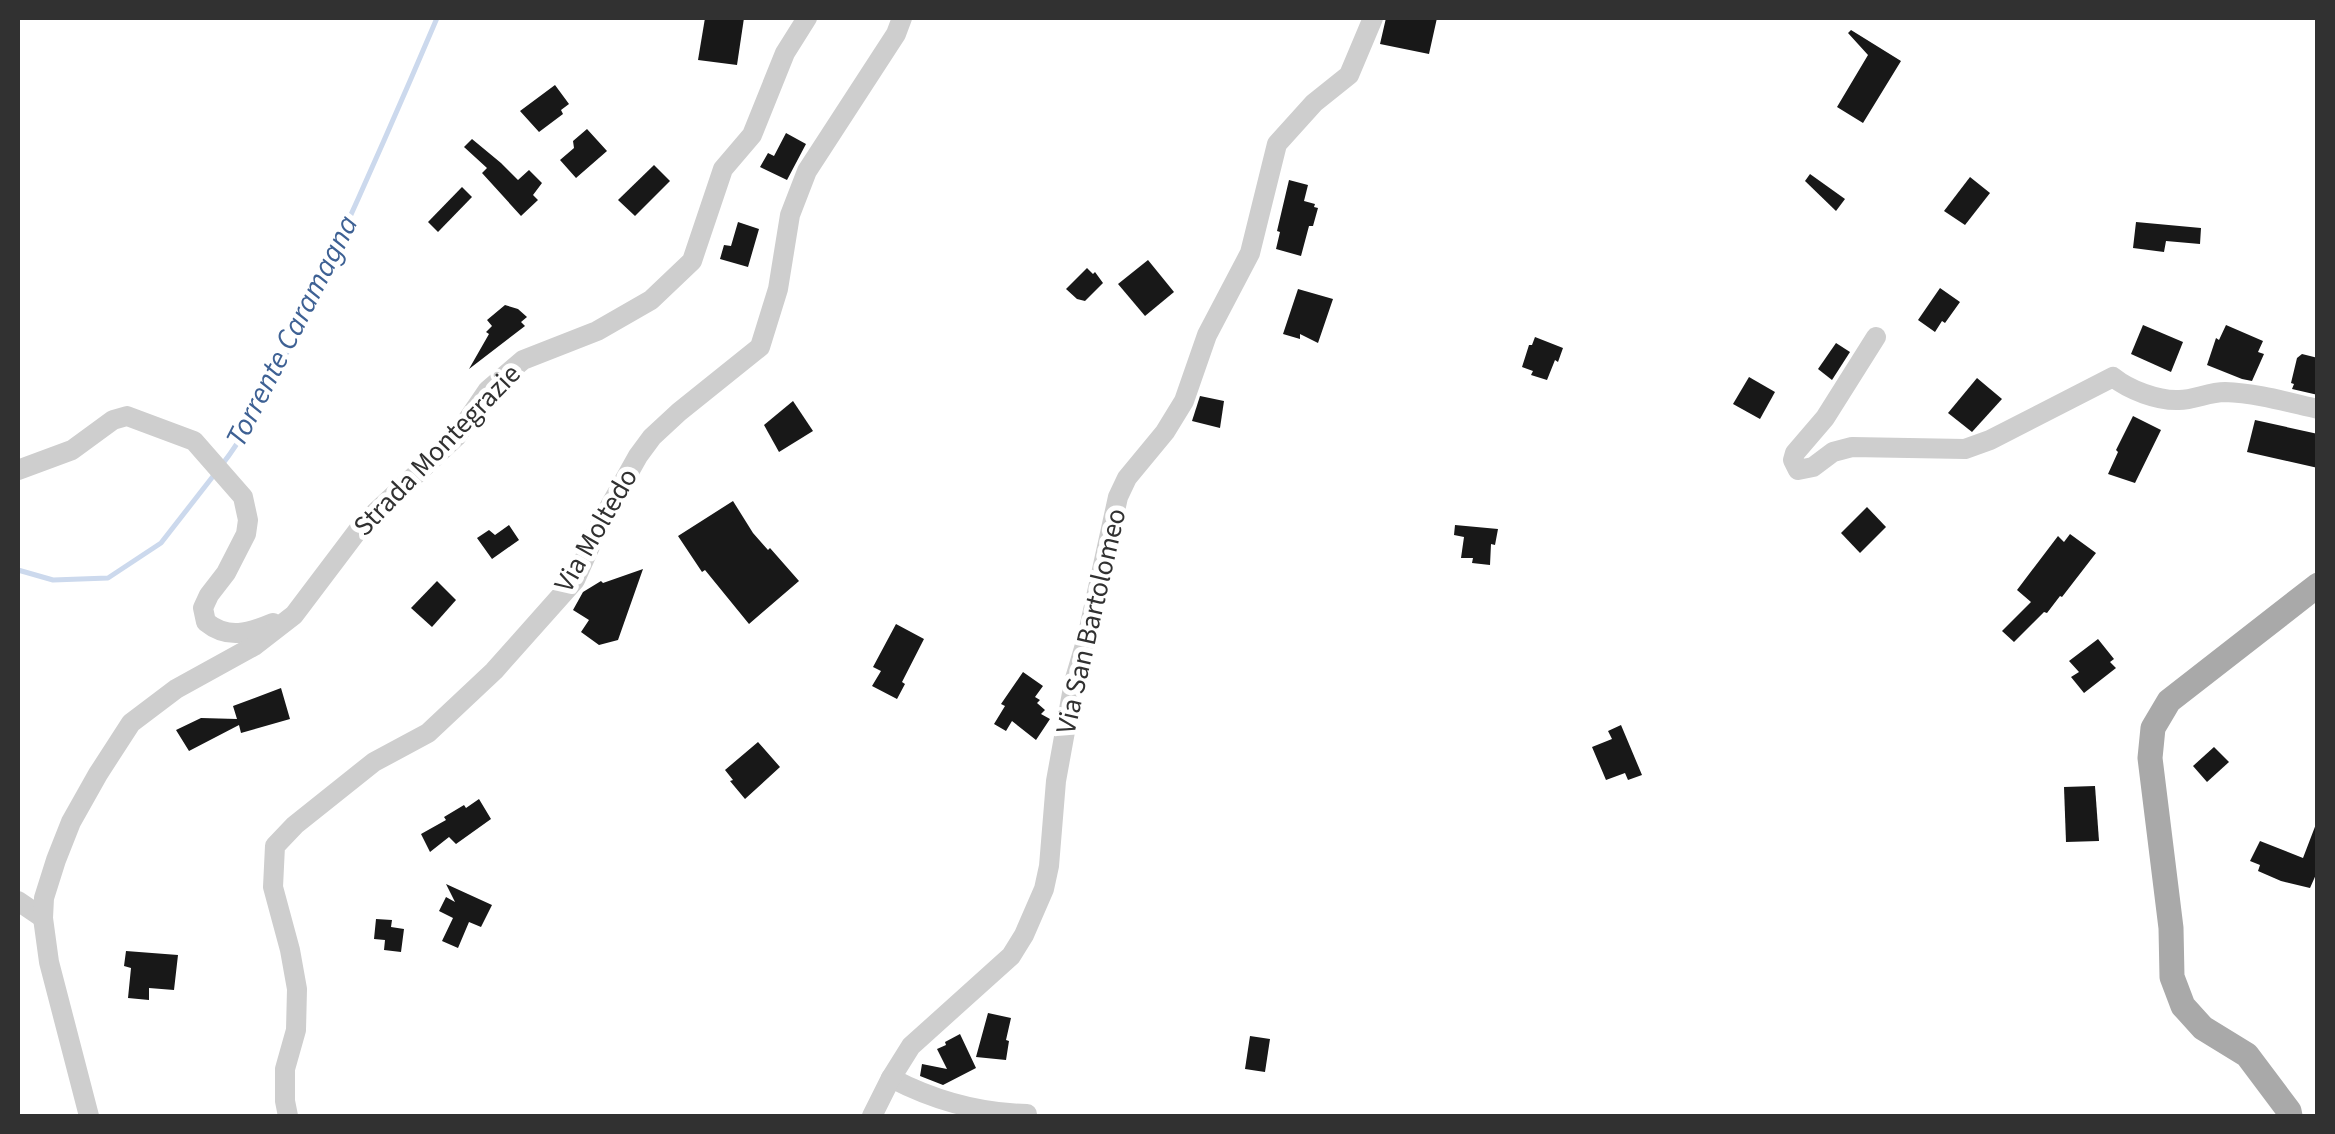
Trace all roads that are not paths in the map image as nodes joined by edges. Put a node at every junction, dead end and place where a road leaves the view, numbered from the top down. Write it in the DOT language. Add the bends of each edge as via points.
graph roads {
  1 [pos="807,18"];
  2 [pos="902,18"];
  3 [pos="1373,18"];
  4 [pos="1876,338"];
  5 [pos="2318,408"];
  6 [pos="18,470"];
  7 [pos="2318,585"];
  8 [pos="294,614"];
  9 [pos="18,900"];
  10 [pos="43,918"];
  11 [pos="891,1078"];
  12 [pos="1027,1114"];
  13 [pos="89,1116"];
  14 [pos="288,1116"];
  15 [pos="872,1116"];
  16 [pos="2290,1116"];
  1 -- 8 [label="street, Strada Montegrazie" via="752,135 723,169 692,261 651,300 597,331 523,360 488,390 456,438 362,525"];
  2 -- 14 [label="street, Via Moltedo" via="807,171 790,215 760,348 652,437 574,580 494,671 428,733 374,762 275,846 273,887 297,988 296,1030 285,1069"];
  3 -- 11 [label="street, Via San Bartolomeo" via="1349,75 1277,144 1250,253 1207,335 1184,401 1118,497 1074,682 1049,866 1033,916 1011,956 911,1046"];
  4 -- 5 [label="street" via="1795,453 1798,470 1852,447 1965,449 2113,378 2166,399 2221,392"];
  6 -- 8 [label="street" via="72,450 127,416 194,441 243,496 248,520 203,608 206,622 216,631 244,634"];
  7 -- 16 [label="main road" via="2170,701 2153,728 2150,758 2172,977 2184,1006 2203,1028 2247,1055"];
  8 -- 10 [label="street, Strada Montegrazie" via="132,722 71,822"];
  9 -- 10 [label="street"];
  10 -- 13 [label="street, Strada Montegrazie"];
  11 -- 12 [label="street" via="952,1102"];
  11 -- 15 [label="street, Via San Bartolomeo"];
}
